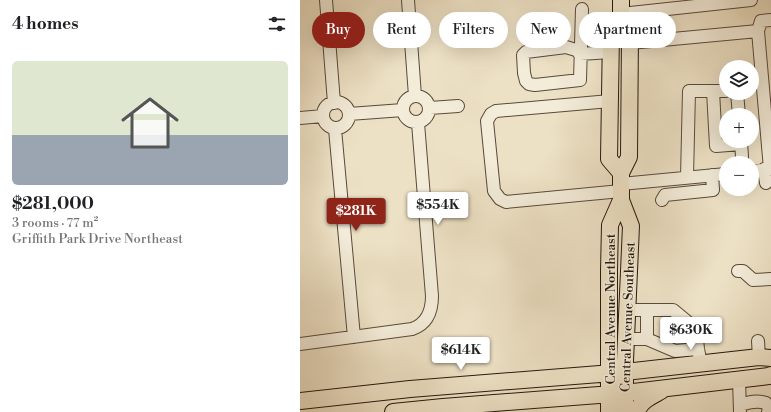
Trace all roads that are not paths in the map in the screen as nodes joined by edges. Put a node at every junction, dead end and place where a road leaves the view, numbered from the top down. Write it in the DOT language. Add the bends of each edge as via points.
graph roads {
  1 [pos="326,0"];
  2 [pos="408,0"];
  3 [pos="751,0"];
  4 [pos="582,9"];
  5 [pos="621,11"];
  6 [pos="771,20"];
  7 [pos="758,31"];
  8 [pos="676,39"];
  9 [pos="630,48"];
  10 [pos="610,52"];
  11 [pos="580,54"];
  12 [pos="714,91"];
  13 [pos="719,91"];
  14 [pos="415,96"];
  15 [pos="610,101"];
  16 [pos="334,102"];
  17 [pos="458,106"];
  18 [pos="430,108"];
  19 [pos="403,110"];
  20 [pos="349,114"];
  21 [pos="323,116"];
  22 [pos="300,118"];
  23 [pos="418,123"];
  24 [pos="335,129"];
  25 [pos="719,146"];
  26 [pos="768,169"];
  27 [pos="719,174"];
  28 [pos="712,175"];
  29 [pos="687,177"];
  30 [pos="766,183"];
  31 [pos="621,187"];
  32 [pos="662,200"];
  33 [pos="738,271"];
  34 [pos="771,279"];
  35 [pos="627,310"];
  36 [pos="647,310"];
  37 [pos="354,337"];
  38 [pos="626,339"];
  39 [pos="647,339"];
  40 [pos="758,341"];
  41 [pos="300,344"];
  42 [pos="700,357"];
  43 [pos="765,358"];
  44 [pos="625,372"];
  45 [pos="609,373"];
  46 [pos="771,375"];
  47 [pos="739,380"];
  48 [pos="666,388"];
  49 [pos="410,389"];
  50 [pos="625,393"];
  51 [pos="609,394"];
  52 [pos="300,401"];
  53 [pos="529,406"];
  54 [pos="740,408"];
  55 [pos="412,411"];
  56 [pos="393,412"];
  57 [pos="609,412"];
  58 [pos="625,412"];
  59 [pos="638,412"];
  60 [pos="768,412"];
  1 -- 16 [label="street"];
  2 -- 14 [label="street"];
  3 -- 5 [label="street"];
  4 -- 11 [label="street"];
  5 -- 10 [label="main road" via="611,33"];
  6 -- 7 [label="street" via="761,21"];
  7 -- 8 [label="street"];
  7 -- 26 [label="street"];
  9 -- 31 [label="main road" via="629,158"];
  10 -- 11 [label="street"];
  10 -- 15 [label="main road"];
  11 -- 11 [label="street" via="566,47 526,52 523,62 526,81 535,85 580,80"];
  12 -- 13 [label="street"];
  12 -- 25 [label="street" via="716,146"];
  12 -- 29 [label="street" via="689,91"];
  14 -- 18 [label="street" via="426,100"];
  14 -- 19 [label="street" via="407,100"];
  15 -- 31 [label="main road" via="609,159"];
  15 -- 31 [label="street" via="496,111 491,114 487,121 494,191 506,202"];
  16 -- 20 [label="street" via="345,106"];
  16 -- 21 [label="street" via="326,106"];
  17 -- 18 [label="street"];
  18 -- 23 [label="street" via="428,116"];
  19 -- 20 [label="street"];
  19 -- 23 [label="street" via="409,120"];
  20 -- 24 [label="street" via="347,123"];
  21 -- 22 [label="street"];
  21 -- 24 [label="street" via="327,126"];
  23 -- 37 [label="street" via="432,296 430,311 425,321 412,329"];
  24 -- 37 [label="street"];
  26 -- 30 [label="street"];
  27 -- 28 [label="street"];
  28 -- 29 [label="street"];
  28 -- 32 [label="street" via="713,190 665,195"];
  29 -- 31 [label="street"];
  31 -- 35 [label="main road, Central Avenue Southeast" via="630,226"];
  31 -- 45 [label="main road, Central Avenue Northeast" via="610,225"];
  33 -- 34 [label="street" via="743,271 753,280"];
  35 -- 36 [label="street"];
  35 -- 38 [label="main road, Central Avenue Southeast"];
  36 -- 39 [label="street"];
  36 -- 42 [label="street" via="673,310 696,329"];
  37 -- 41 [label="street"];
  38 -- 39 [label="street"];
  38 -- 44 [label="main road, Central Avenue Southeast"];
  39 -- 42 [label="street"];
  40 -- 43 [label="street"];
  42 -- 43 [label="main road"];
  42 -- 44 [label="main road"];
  44 -- 45 [label="main road"];
  44 -- 50 [label="main road, Central Avenue Southeast"];
  45 -- 49 [label="main road"];
  45 -- 51 [label="main road, Central Avenue Northeast"];
  46 -- 47 [label="main road"];
  47 -- 48 [label="main road"];
  47 -- 54 [label="street"];
  48 -- 50 [label="main road"];
  48 -- 59 [label="main road" via="640,405"];
  49 -- 52 [label="main road"];
  49 -- 55 [label="street"];
  50 -- 51 [label="main road"];
  50 -- 58 [label="main road, Central Avenue Southeast"];
  51 -- 53 [label="main road"];
  51 -- 57 [label="main road, Central Avenue Northeast"];
  53 -- 55 [label="main road" via="443,406"];
  54 -- 60 [label="street" via="761,401 766,403"];
  55 -- 56 [label="main road"];
}
